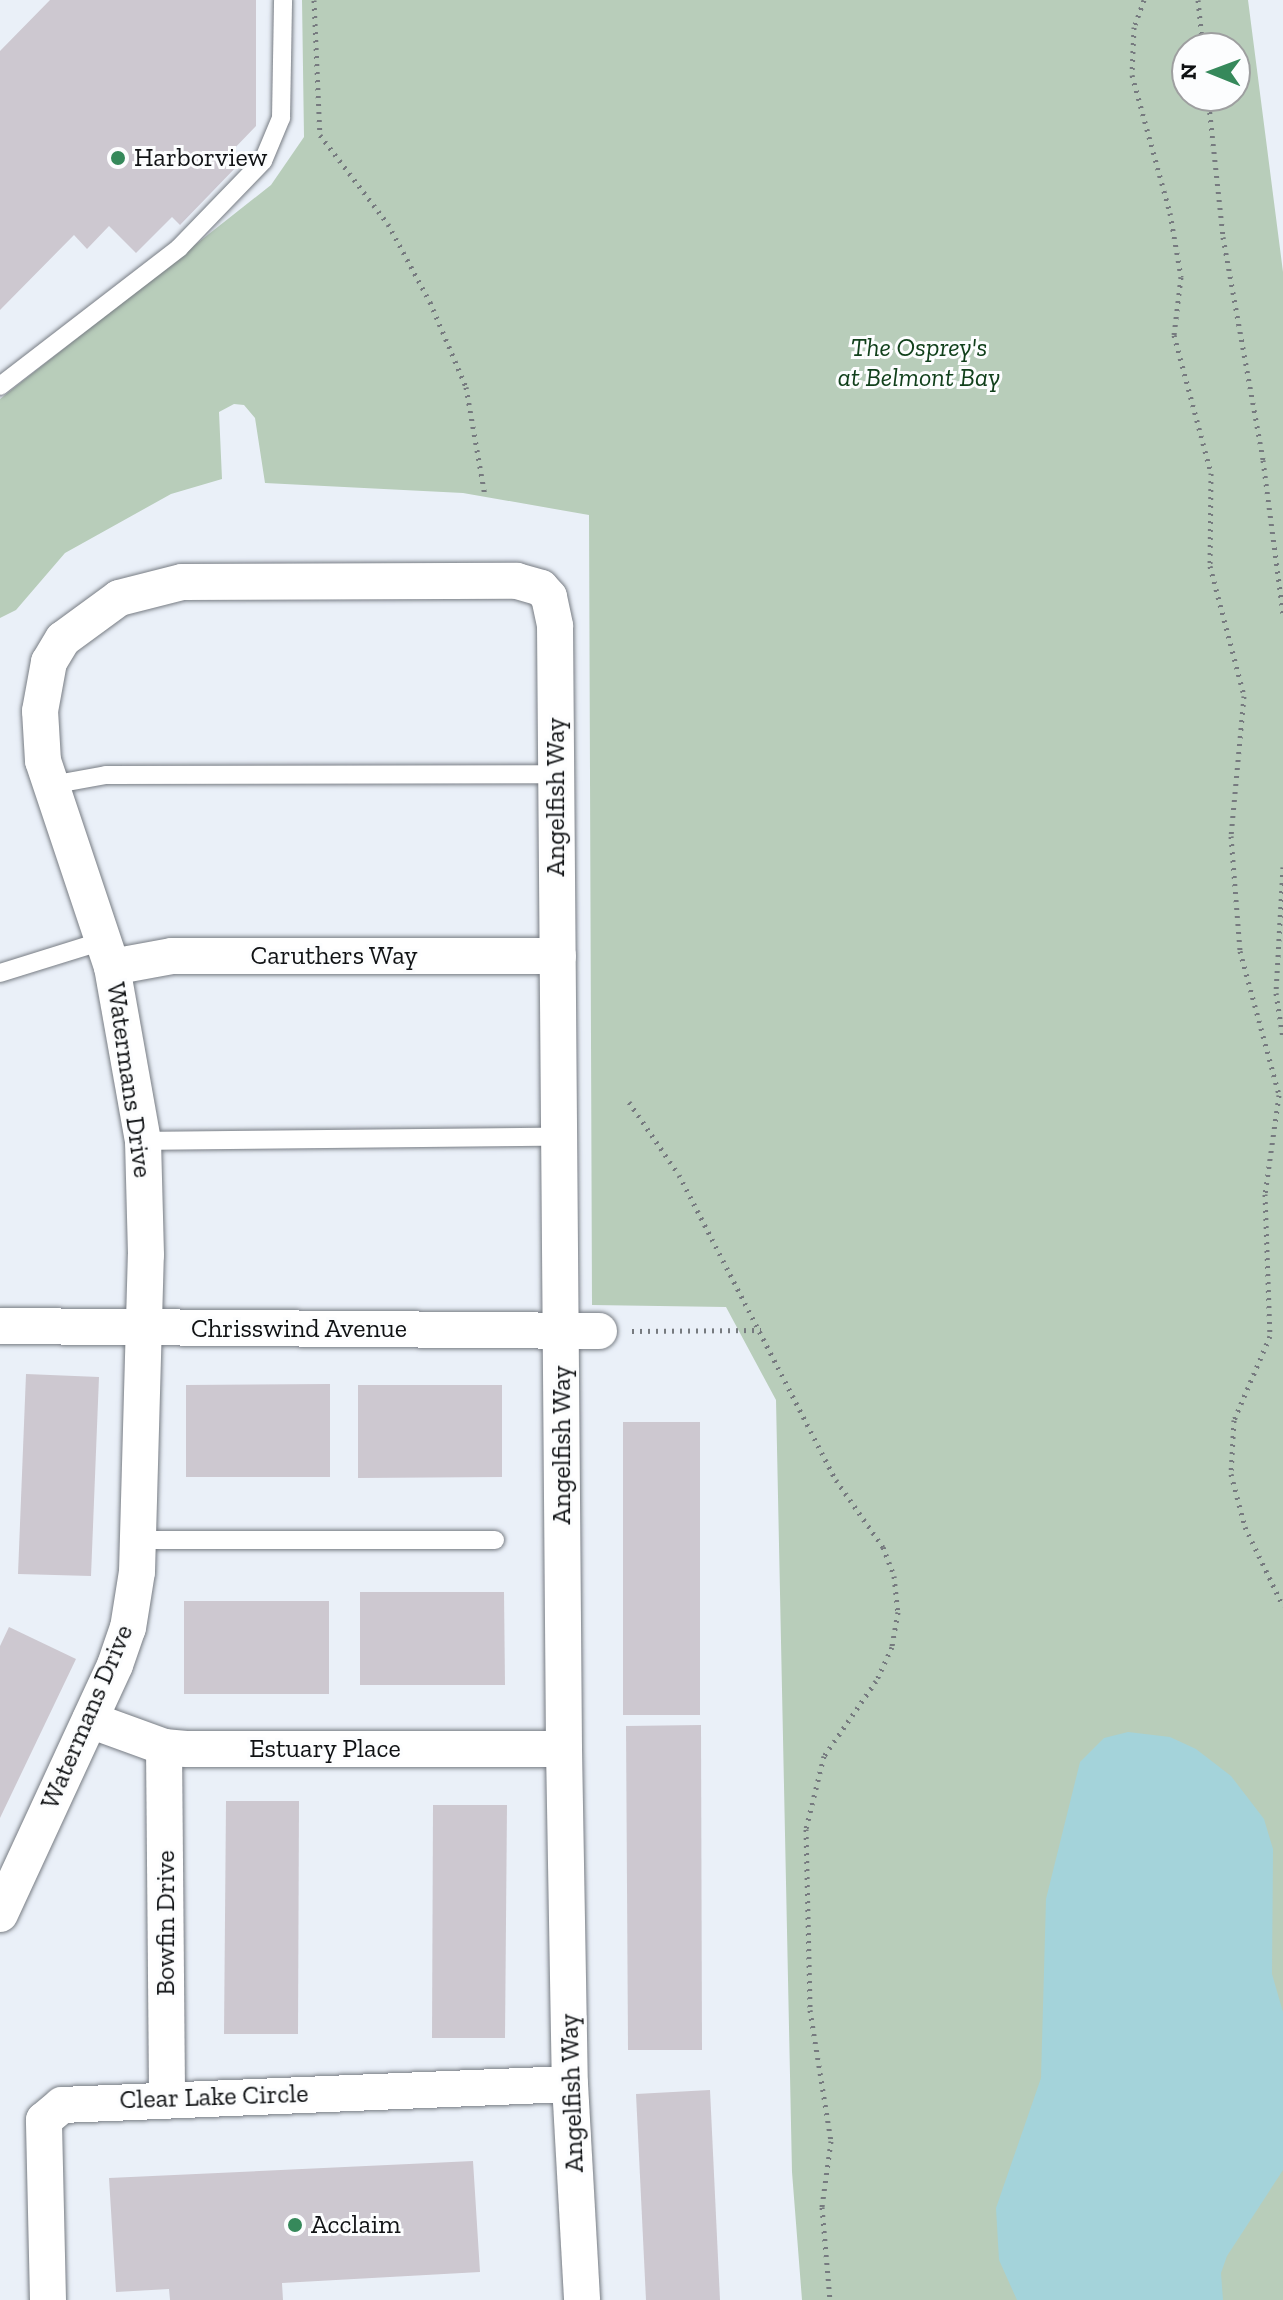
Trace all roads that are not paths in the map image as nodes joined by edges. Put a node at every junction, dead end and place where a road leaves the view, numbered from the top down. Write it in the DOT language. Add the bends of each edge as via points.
graph roads {
  1 [pos="283,0"];
  2 [pos="0,386"];
  3 [pos="546,591"];
  4 [pos="556,774"];
  5 [pos="51,785"];
  6 [pos="108,954"];
  7 [pos="558,956"];
  8 [pos="0,973"];
  9 [pos="559,1137"];
  10 [pos="143,1141"];
  11 [pos="0,1326"];
  12 [pos="144,1328"];
  13 [pos="561,1331"];
  14 [pos="599,1331"];
  15 [pos="138,1540"];
  16 [pos="495,1540"];
  17 [pos="90,1720"];
  18 [pos="164,1747"];
  19 [pos="564,1749"];
  20 [pos="0,1914"];
  21 [pos="570,2084"];
  22 [pos="167,2099"];
  23 [pos="48,2300"];
  24 [pos="582,2300"];
  1 -- 2 [label="lane" via="281,118 263,161 179,248"];
  3 -- 4 [label="street, Angelfish Way" via="555,626"];
  3 -- 5 [label="street, Watermans Drive" via="517,581 270,578 182,582 119,598 63,639 49,662 40,737"];
  4 -- 5 [label="lane" via="106,775"];
  4 -- 7 [label="street, Angelfish Way"];
  5 -- 6 [label="street, Watermans Drive"];
  6 -- 7 [label="street, Caruthers Way"];
  6 -- 8 [label="lane"];
  6 -- 10 [label="street, Watermans Drive"];
  7 -- 9 [label="street, Angelfish Way"];
  9 -- 10 [label="lane"];
  9 -- 13 [label="street, Angelfish Way"];
  10 -- 12 [label="street, Watermans Drive"];
  11 -- 12 [label="street, Chrisswind Avenue"];
  12 -- 13 [label="street, Chrisswind Avenue"];
  12 -- 15 [label="street, Watermans Drive"];
  13 -- 14 [label="street, Chrisswind Avenue"];
  13 -- 19 [label="street, Angelfish Way"];
  15 -- 16 [label="lane"];
  15 -- 17 [label="street, Watermans Drive" via="128,1628"];
  17 -- 18 [label="street, Estuary Place"];
  17 -- 20 [label="street, Watermans Drive"];
  18 -- 19 [label="street, Estuary Place"];
  18 -- 22 [label="street, Bowfin Drive"];
  19 -- 21 [label="street, Angelfish Way"];
  21 -- 22 [label="street, Clear Lake Circle"];
  21 -- 24 [label="street, Angelfish Way"];
  22 -- 23 [label="street, Clear Lake Circle" via="62,2105 44,2120"];
}
